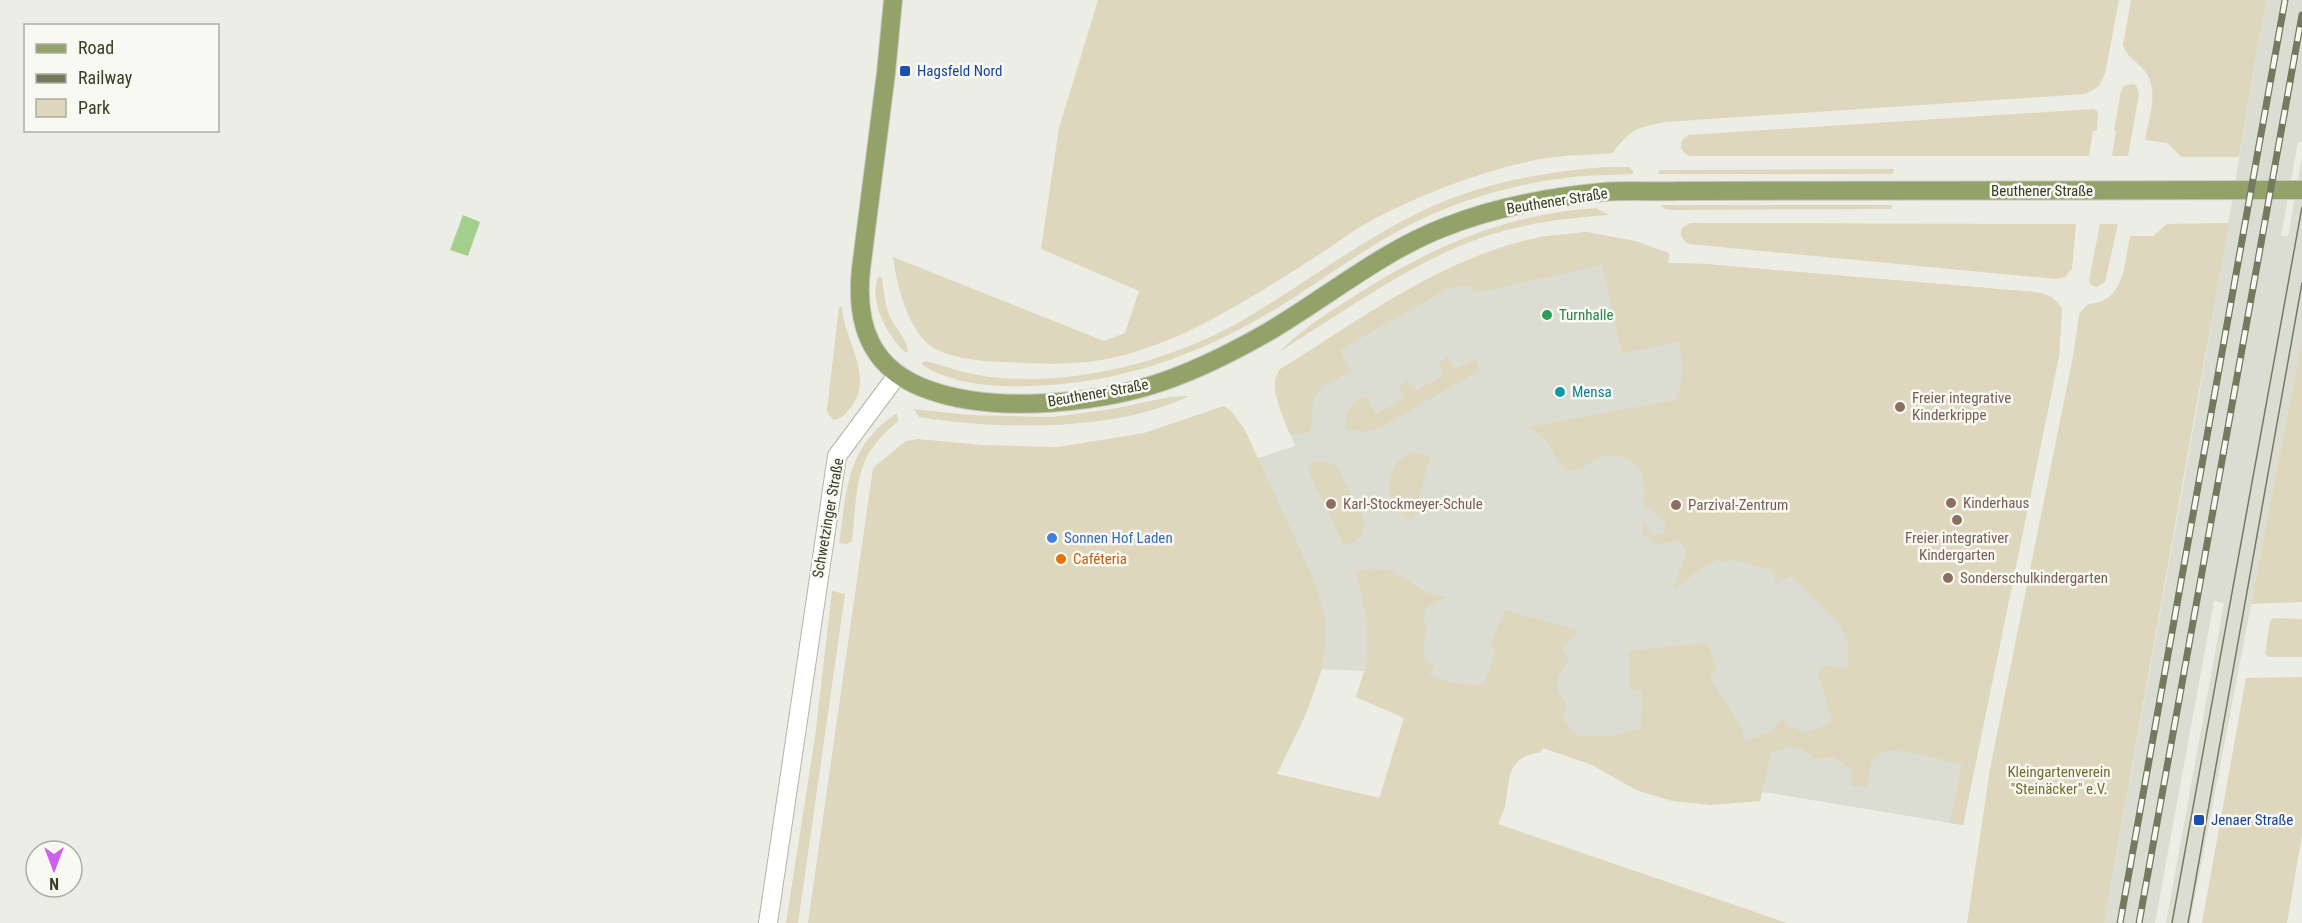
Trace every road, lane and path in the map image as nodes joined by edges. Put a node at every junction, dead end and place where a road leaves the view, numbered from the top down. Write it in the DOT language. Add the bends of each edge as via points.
graph roads {
  1 [pos="893,0"];
  2 [pos="2302,190"];
  3 [pos="898,374"];
  4 [pos="768,923"];
  1 -- 3 [label="main road" via="859,293 860,314 872,346"];
  2 -- 3 [label="main road, Beuthener Straße" via="1680,191 1569,196 1488,212 1443,227 1398,249 1267,332 1178,376 1138,389 1060,402 998,403 941,395"];
  3 -- 4 [label="street, Schwetzinger Straße" via="837,456"];
}
